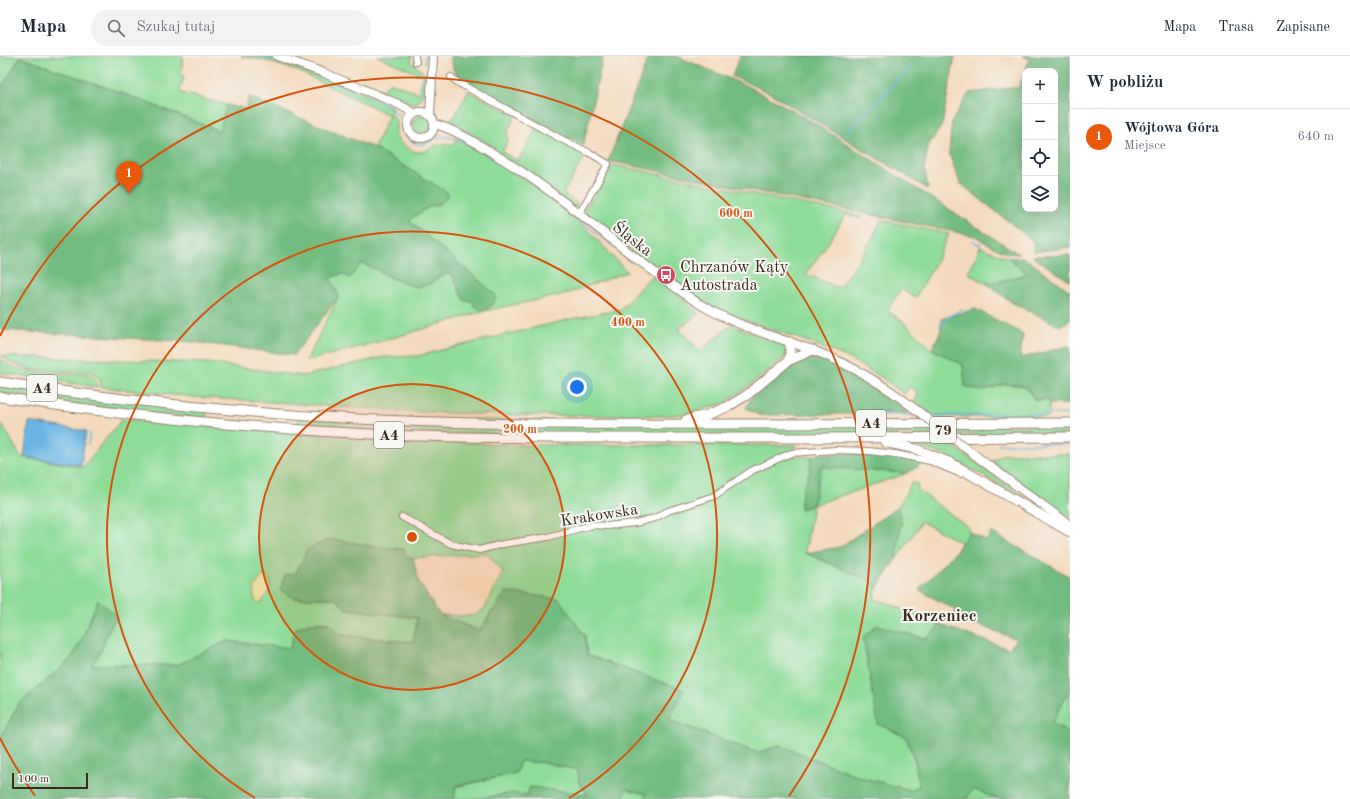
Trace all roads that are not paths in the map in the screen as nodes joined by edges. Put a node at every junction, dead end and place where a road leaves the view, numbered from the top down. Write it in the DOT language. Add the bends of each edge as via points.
graph roads {
  1 [pos="278,56"];
  2 [pos="433,56"];
  3 [pos="451,77"];
  4 [pos="431,91"];
  5 [pos="390,102"];
  6 [pos="417,112"];
  7 [pos="430,115"];
  8 [pos="408,122"];
  9 [pos="435,124"];
  10 [pos="431,134"];
  11 [pos="462,136"];
  12 [pos="579,214"];
  13 [pos="790,342"];
  14 [pos="813,350"];
  15 [pos="788,361"];
  16 [pos="0,382"];
  17 [pos="0,397"];
  18 [pos="1070,423"];
  19 [pos="672,424"];
  20 [pos="856,438"];
  21 [pos="1070,438"];
  22 [pos="402,517"];
  23 [pos="1070,525"];
  24 [pos="1070,532"];
  25 [pos="1070,537"];
  1 -- 5 [label="main road, 79"];
  2 -- 4 [label="main road"];
  3 -- 12 [label="street" via="608,164"];
  4 -- 6 [label="main road"];
  4 -- 7 [label="main road"];
  5 -- 6 [label="main road, 79"];
  5 -- 8 [label="main road, 79"];
  6 -- 7 [label="main road, 79"];
  6 -- 8 [label="main road"];
  7 -- 9 [label="main road"];
  8 -- 10 [label="main road, 79" via="409,130 417,138 425,138"];
  9 -- 10 [label="main road"];
  9 -- 11 [label="main road, Śląska / 79"];
  10 -- 11 [label="main road, Śląska / 79" via="442,132"];
  11 -- 12 [label="main road, Śląska / 79" via="519,169"];
  12 -- 13 [label="main road, Śląska / 79" via="697,303 731,320"];
  13 -- 14 [label="main road, Śląska / 79"];
  13 -- 15 [label="highway"];
  14 -- 15 [label="highway"];
  14 -- 23 [label="main road, Śląska / 79, bridge" via="875,380"];
  15 -- 19 [label="highway" via="747,395 727,407"];
  16 -- 19 [label="highway, A4" via="225,409 394,420"];
  17 -- 20 [label="highway, A4" via="109,412 236,425 402,435 536,438"];
  18 -- 19 [label="highway, A4"];
  20 -- 21 [label="highway, A4"];
  20 -- 24 [label="highway" via="902,446 943,460"];
  22 -- 25 [label="street, Krakowska" via="451,544 479,550 592,525 635,523 654,518 714,496 780,457 794,452 836,450 869,451 930,461 966,476"];
}
